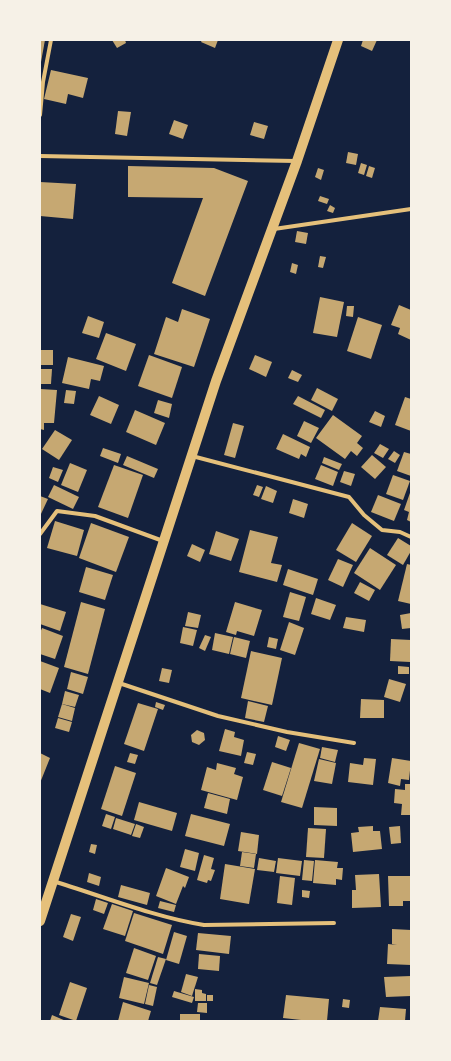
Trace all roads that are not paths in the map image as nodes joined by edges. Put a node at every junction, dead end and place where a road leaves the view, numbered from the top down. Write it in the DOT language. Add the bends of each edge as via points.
graph roads {
  1 [pos="51,40"];
  2 [pos="338,40"];
  3 [pos="40,115"];
  4 [pos="40,156"];
  5 [pos="297,161"];
  6 [pos="411,209"];
  7 [pos="271,229"];
  8 [pos="192,456"];
  9 [pos="40,534"];
  10 [pos="411,537"];
  11 [pos="164,541"];
  12 [pos="118,682"];
  13 [pos="354,743"];
  14 [pos="53,881"];
  15 [pos="40,921"];
  16 [pos="334,923"];
  1 -- 3 [label="street"];
  2 -- 5 [label="main road"];
  4 -- 5 [label="street"];
  5 -- 7 [label="main road"];
  6 -- 7 [label="street"];
  7 -- 8 [label="main road"];
  8 -- 10 [label="street" via="349,497 364,515 382,530 400,532"];
  8 -- 11 [label="main road"];
  9 -- 11 [label="street" via="57,511 95,516"];
  11 -- 12 [label="main road"];
  12 -- 13 [label="street" via="218,716 287,732"];
  12 -- 14 [label="main road"];
  14 -- 15 [label="main road"];
  14 -- 16 [label="street" via="197,924"];
}
